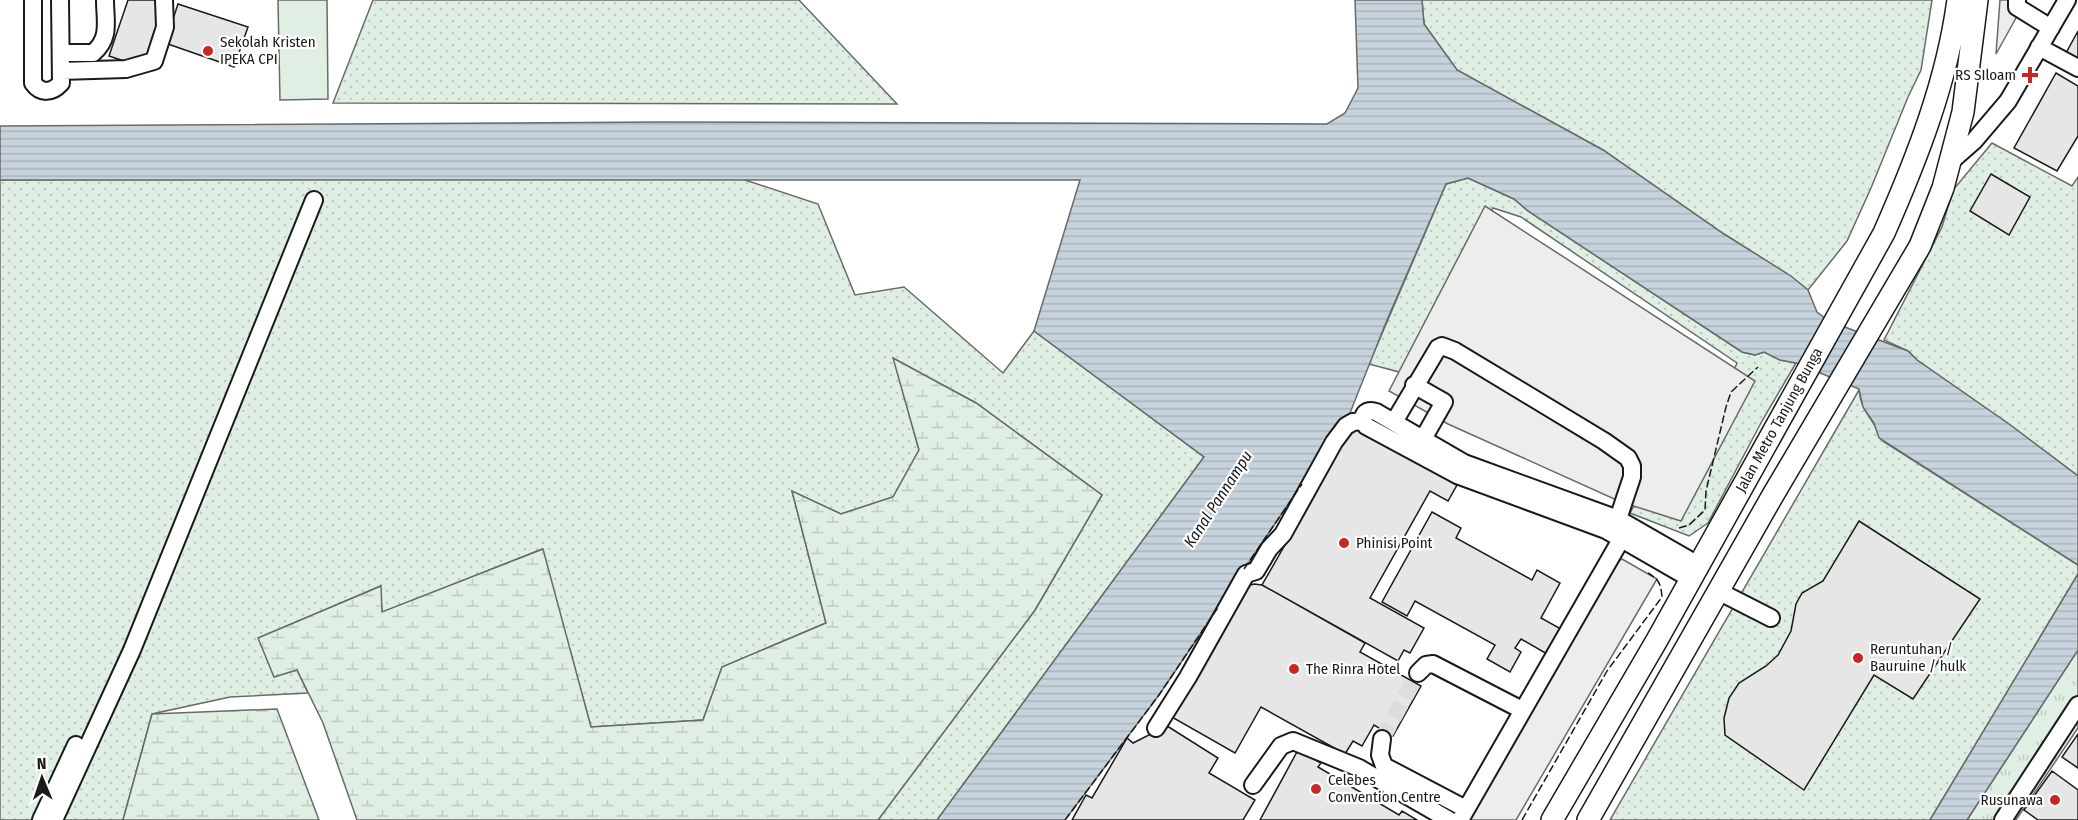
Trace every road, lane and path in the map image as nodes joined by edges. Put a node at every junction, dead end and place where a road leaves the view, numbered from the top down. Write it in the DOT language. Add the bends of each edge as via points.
graph roads {
  1 [pos="33,0"];
  2 [pos="60,0"];
  3 [pos="105,0"];
  4 [pos="164,0"];
  5 [pos="1958,0"];
  6 [pos="1977,0"];
  7 [pos="2017,0"];
  8 [pos="2067,0"];
  9 [pos="2051,28"];
  10 [pos="2039,47"];
  11 [pos="61,53"];
  12 [pos="2078,68"];
  13 [pos="61,71"];
  14 [pos="1948,164"];
  15 [pos="314,200"];
  16 [pos="1414,385"];
  17 [pos="1363,421"];
  18 [pos="1394,422"];
  19 [pos="1423,439"];
  20 [pos="1505,486"];
  21 [pos="1623,528"];
  22 [pos="1695,572"];
  23 [pos="1718,591"];
  24 [pos="1771,618"];
  25 [pos="132,650"];
  26 [pos="1418,673"];
  27 [pos="2078,705"];
  28 [pos="1522,710"];
  29 [pos="1156,728"];
  30 [pos="1382,739"];
  31 [pos="1253,785"];
  32 [pos="1463,814"];
  33 [pos="41,820"];
  34 [pos="54,820"];
  35 [pos="1449,820"];
  36 [pos="1552,820"];
  37 [pos="1588,820"];
  38 [pos="2003,820"];
  1 -- 13 [label="street" via="33,82 47,92 56,89 61,83"];
  2 -- 11 [label="street"];
  3 -- 11 [label="street" via="106,34 102,46 93,53"];
  4 -- 13 [label="street" via="165,27 154,61 126,69"];
  5 -- 22 [label="main road, Jalan Metro Tanjung Bunga" via="1934,106 1884,233"];
  6 -- 14 [label="main road, Jalan Metro Tanjung Bunga" via="1964,103"];
  7 -- 9 [label="street" via="2017,7"];
  8 -- 9 [label="street"];
  9 -- 10 [label="street"];
  10 -- 12 [label="street"];
  10 -- 14 [label="street" via="2008,101"];
  11 -- 13 [label="street"];
  14 -- 23 [label="main road, Jalan Metro Tanjung Bunga" via="1943,188 1920,246"];
  15 -- 25 [label="street"];
  16 -- 18 [label="street"];
  16 -- 19 [label="street" via="1444,402"];
  16 -- 21 [label="street" via="1442,346 1604,441 1628,458 1632,466"];
  17 -- 18 [label="street" via="1371,410"];
  17 -- 20 [label="street" via="1457,475"];
  17 -- 29 [label="street" via="1346,426 1334,442 1283,534 1256,571 1246,574"];
  18 -- 19 [label="street"];
  19 -- 20 [label="street"];
  20 -- 21 [label="street" via="1606,530"];
  21 -- 22 [label="street"];
  21 -- 28 [label="street"];
  22 -- 36 [label="main road, Jalan Metro Tanjung Bunga"];
  23 -- 24 [label="street"];
  23 -- 37 [label="main road, Jalan Metro Tanjung Bunga"];
  25 -- 33 [label="street" via="108,676"];
  25 -- 34 [label="street"];
  26 -- 28 [label="street" via="1433,664"];
  27 -- 38 [label="street"];
  28 -- 32 [label="street"];
  30 -- 32 [label="street" via="1380,755 1384,766"];
  31 -- 35 [label="street" via="1281,746 1293,741 1359,768"];
}
